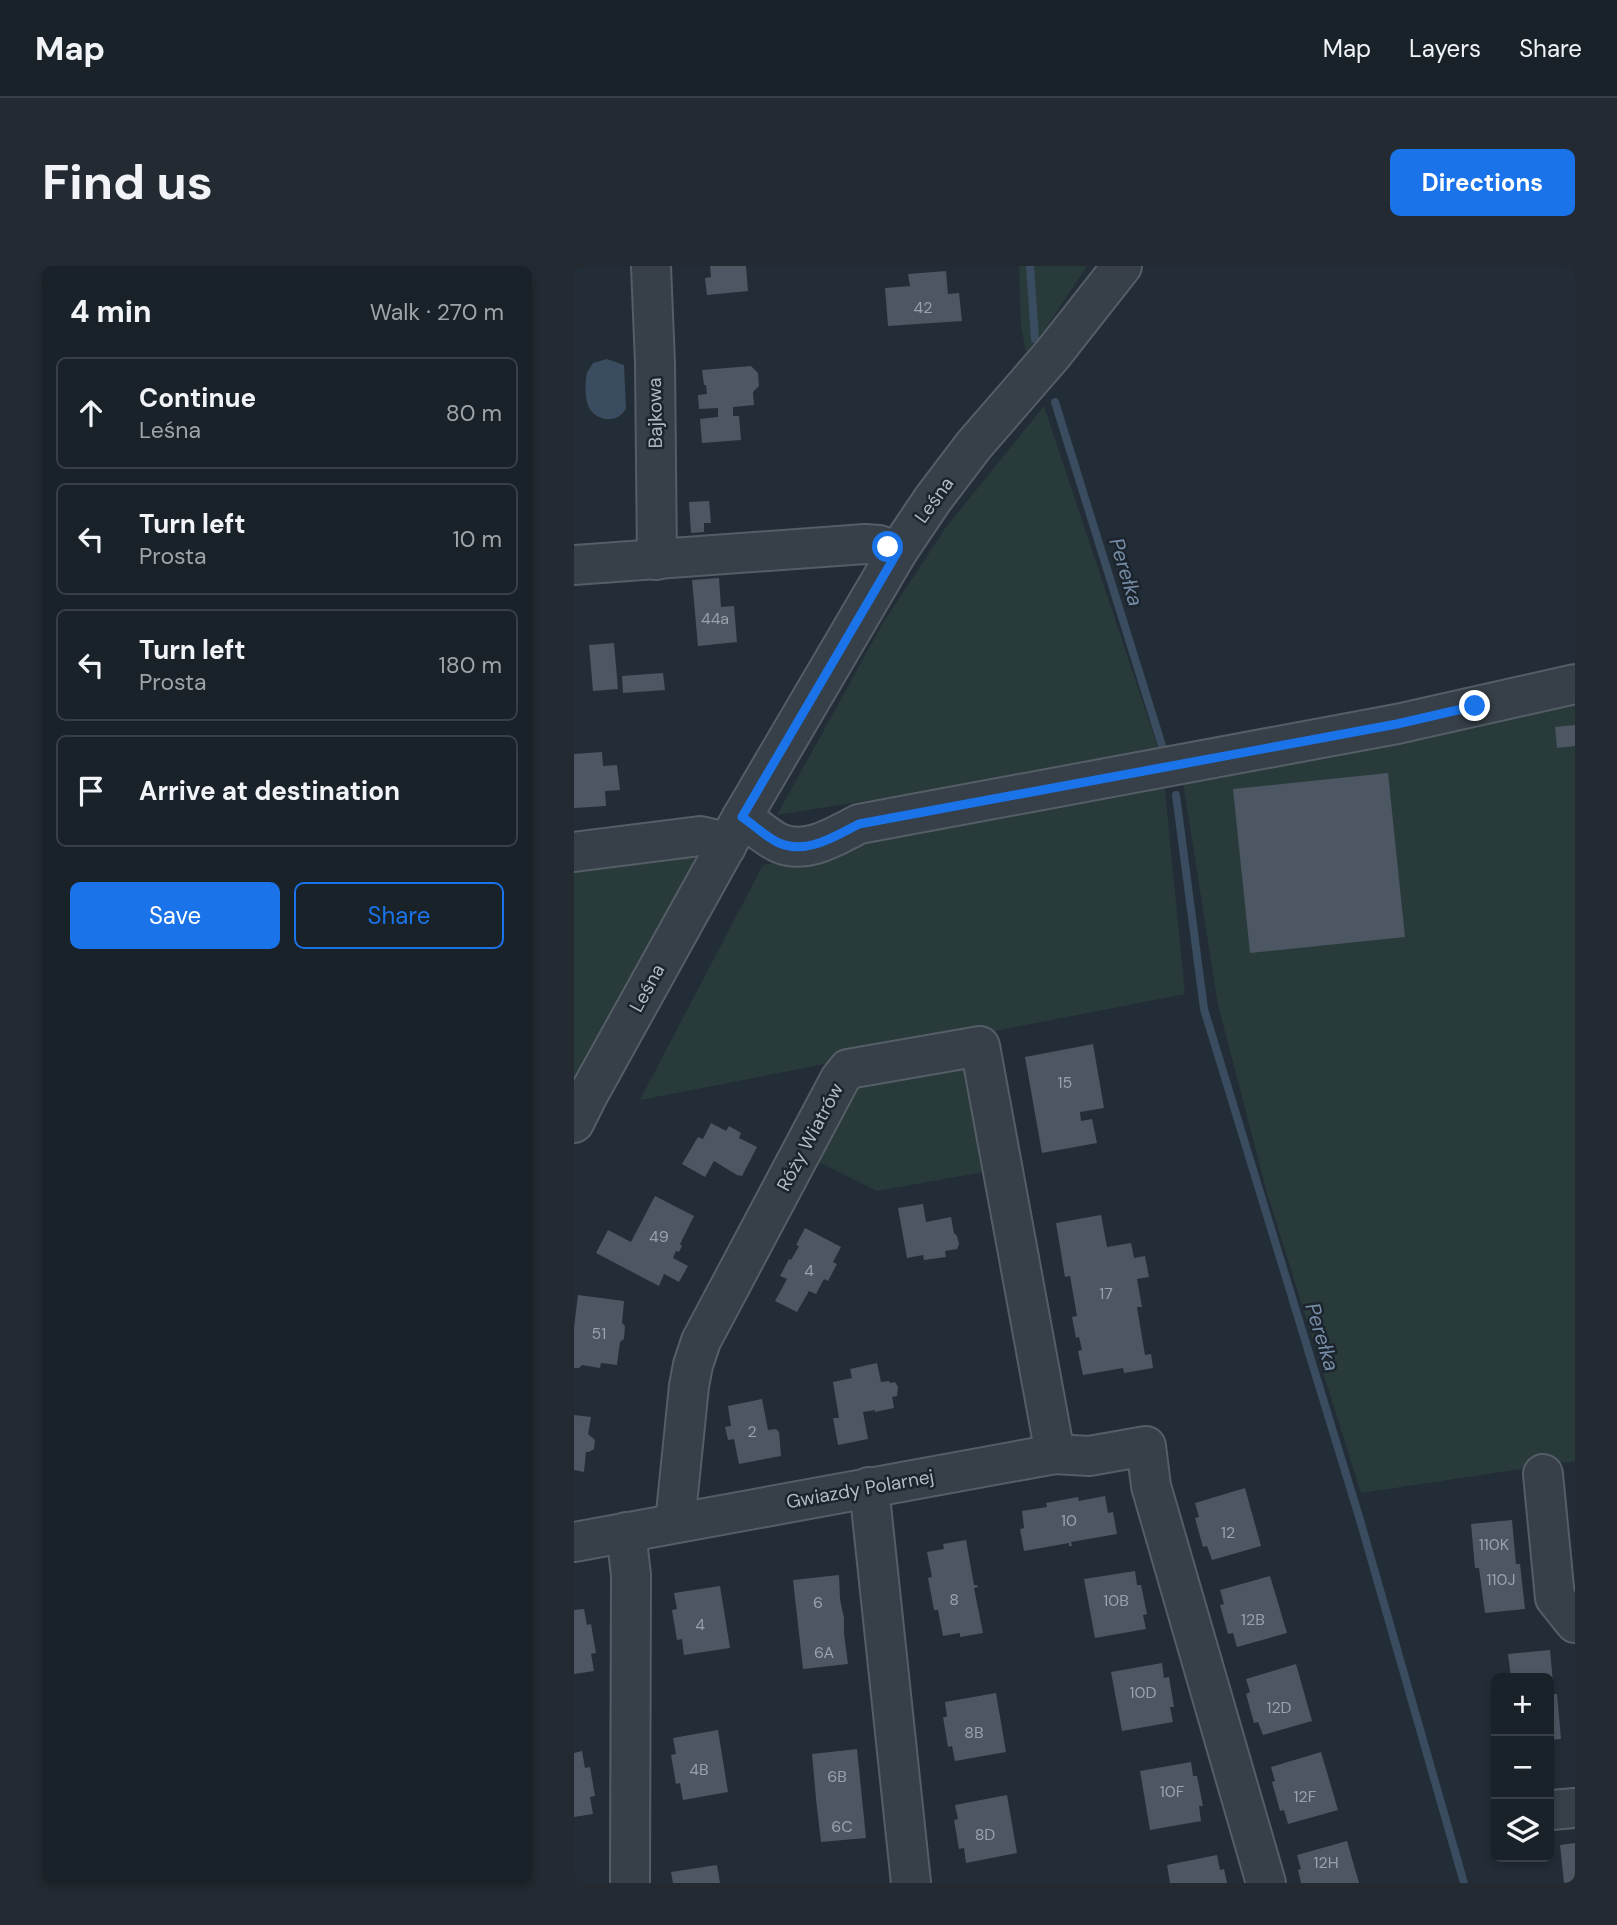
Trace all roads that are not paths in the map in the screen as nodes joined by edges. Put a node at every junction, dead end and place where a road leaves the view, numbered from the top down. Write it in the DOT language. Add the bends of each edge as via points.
graph roads {
  1 [pos="651,266"];
  2 [pos="1122,266"];
  3 [pos="898,551"];
  4 [pos="657,559"];
  5 [pos="574,565"];
  6 [pos="1575,684"];
  7 [pos="734,832"];
  8 [pos="574,852"];
  9 [pos="574,1123"];
  10 [pos="1055,1454"];
  11 [pos="1543,1474"];
  12 [pos="869,1487"];
  13 [pos="675,1523"];
  14 [pos="626,1532"];
  15 [pos="574,1542"];
  16 [pos="1575,1623"];
  17 [pos="630,1883"];
  18 [pos="911,1883"];
  19 [pos="1266,1883"];
  1 -- 4 [label="street, Bajkowa"];
  2 -- 3 [label="street, Leśna" via="974,445"];
  3 -- 4 [label="street" via="865,544"];
  3 -- 7 [label="street, Leśna"];
  4 -- 5 [label="street"];
  6 -- 7 [label="street" via="1397,724 859,824 820,844 787,845"];
  7 -- 8 [label="street" via="713,839 700,836"];
  7 -- 9 [label="street, Leśna"];
  10 -- 12 [label="street, Gwiazdy Polarnej"];
  10 -- 13 [label="street, Róży Wiatrów" via="980,1046 848,1069 701,1341 689,1386"];
  10 -- 19 [label="street, Gwiazdy Polarnej" via="1089,1456 1146,1446 1152,1486"];
  11 -- 16 [label="street" via="1555,1598"];
  12 -- 13 [label="street, Gwiazdy Polarnej"];
  12 -- 18 [label="street"];
  13 -- 14 [label="street, Gwiazdy Polarnej"];
  14 -- 15 [label="street, Gwiazdy Polarnej"];
  14 -- 17 [label="street" via="631,1575"];
}
